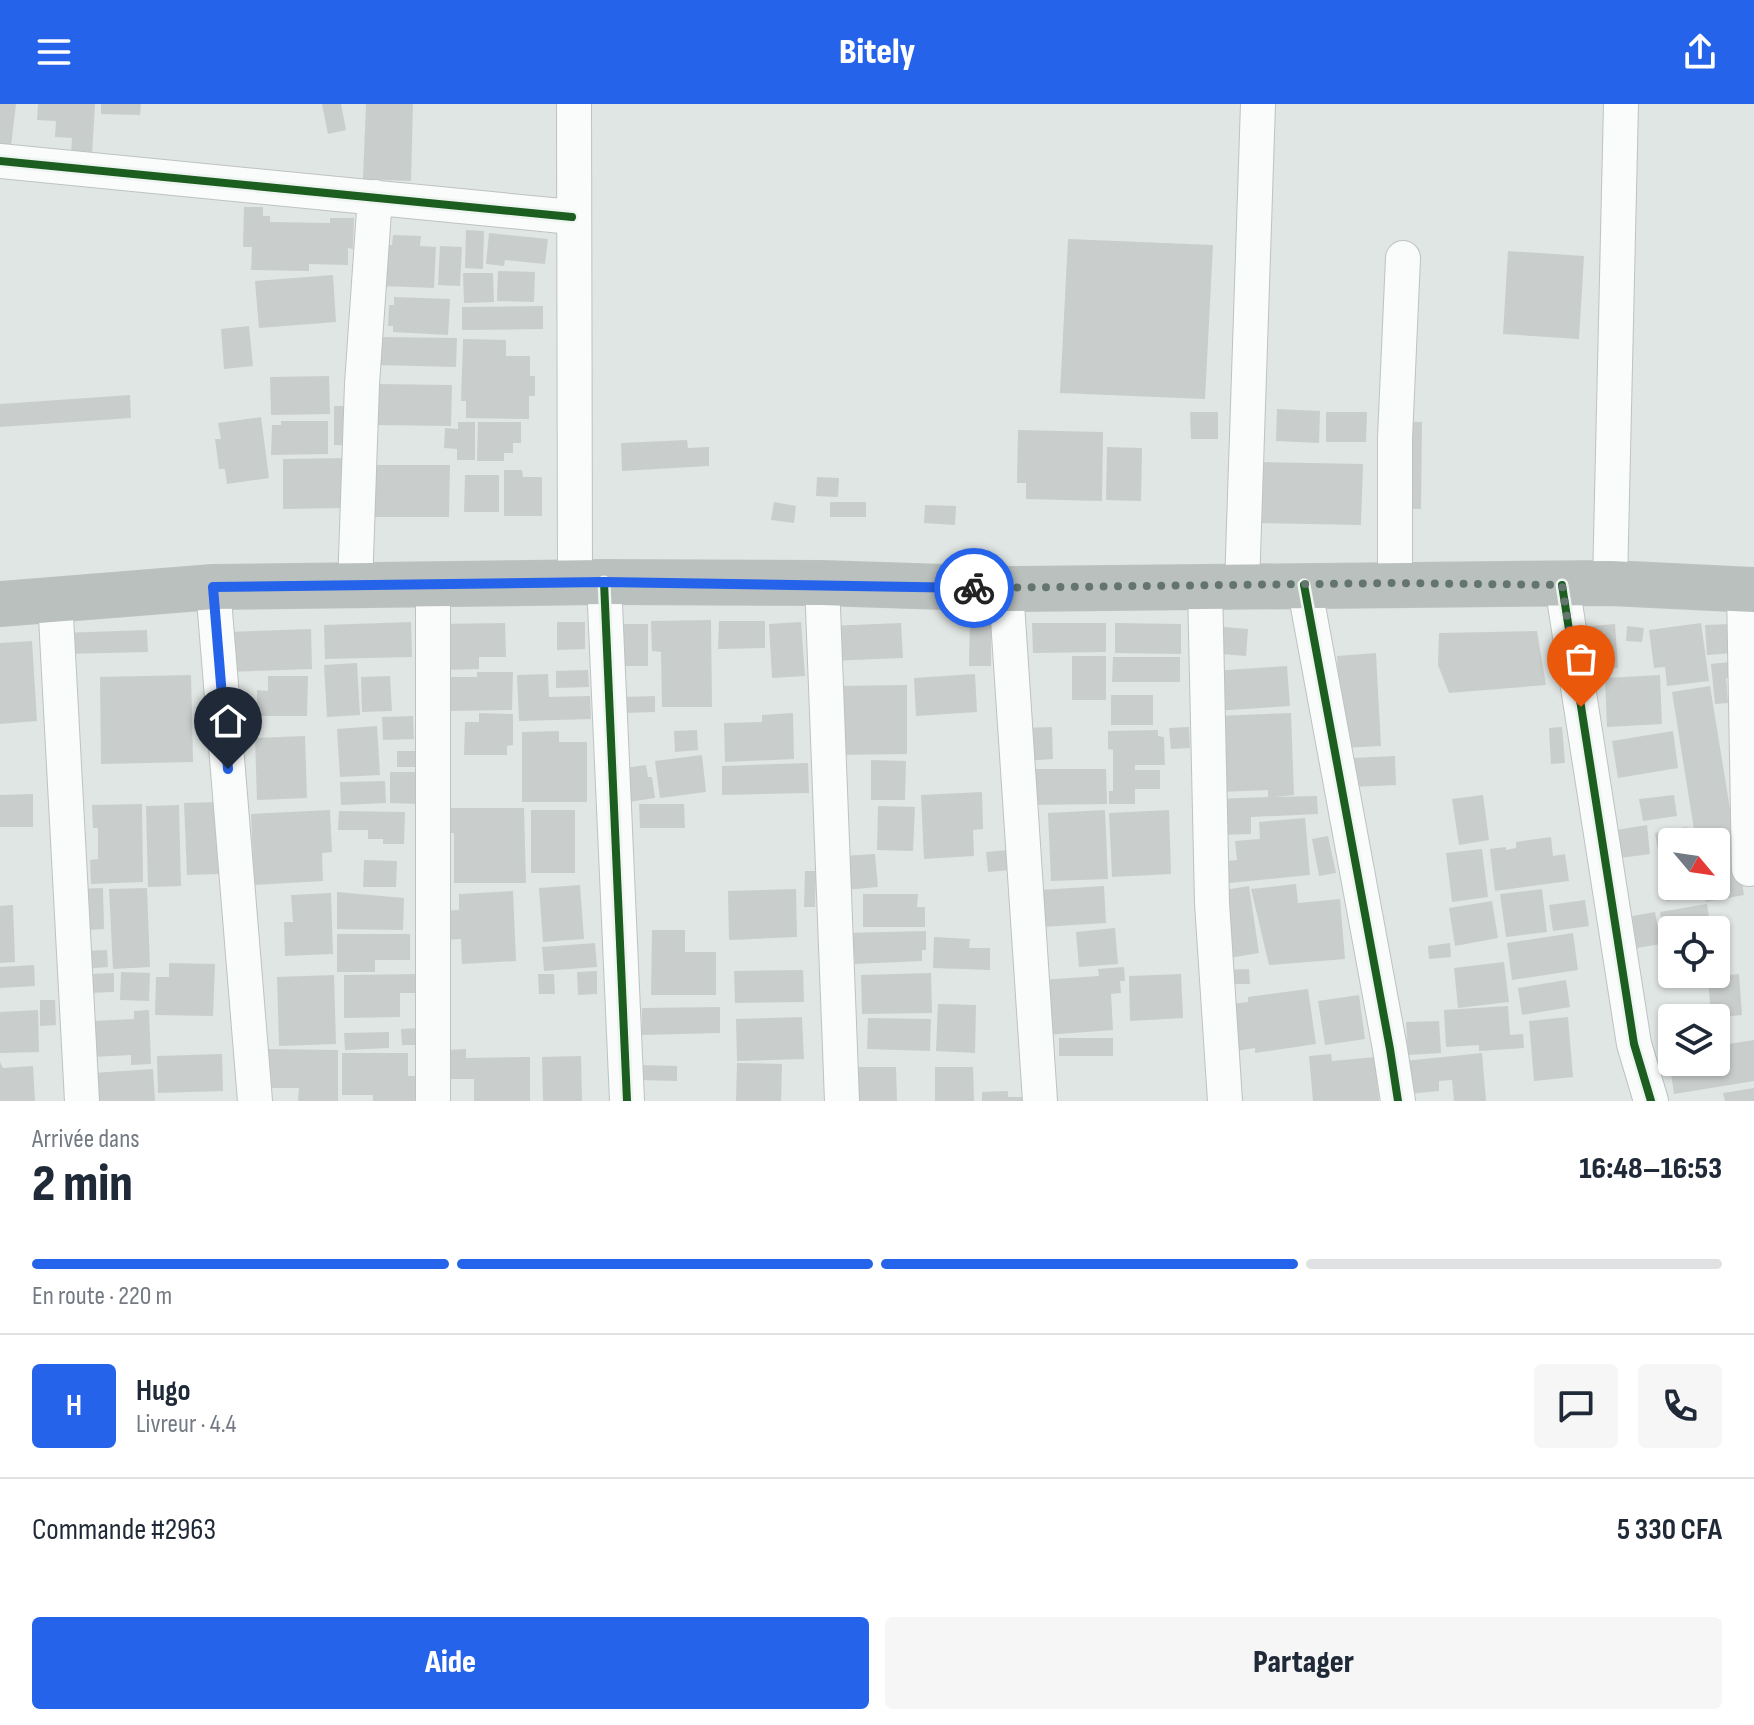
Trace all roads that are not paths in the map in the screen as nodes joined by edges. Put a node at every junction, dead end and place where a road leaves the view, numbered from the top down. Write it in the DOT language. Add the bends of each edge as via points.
graph roads {
  1 [pos="574,104"];
  2 [pos="1258,104"];
  3 [pos="1621,104"];
  4 [pos="0,161"];
  5 [pos="375,197"];
  6 [pos="572,217"];
  7 [pos="1403,258"];
  8 [pos="589,582"];
  9 [pos="822,583"];
  10 [pos="1395,583"];
  11 [pos="1610,583"];
  12 [pos="433,585"];
  13 [pos="1304,585"];
  14 [pos="1562,585"];
  15 [pos="1223,586"];
  16 [pos="213,587"];
  17 [pos="355,587"];
  18 [pos="1006,589"];
  19 [pos="1749,590"];
  20 [pos="55,598"];
  21 [pos="0,604"];
  22 [pos="1749,869"];
  23 [pos="82,1101"];
  24 [pos="255,1101"];
  25 [pos="433,1101"];
  26 [pos="627,1101"];
  27 [pos="842,1101"];
  28 [pos="1040,1101"];
  29 [pos="1225,1101"];
  30 [pos="1398,1101"];
  31 [pos="1651,1101"];
  1 -- 6 [label="street"];
  2 -- 15 [label="street"];
  3 -- 11 [label="street"];
  4 -- 5 [label="street"];
  5 -- 6 [label="street"];
  5 -- 17 [label="street"];
  6 -- 8 [label="street"];
  7 -- 10 [label="street"];
  8 -- 9 [label="highway"];
  8 -- 12 [label="highway"];
  8 -- 26 [label="street"];
  9 -- 18 [label="highway"];
  9 -- 27 [label="street"];
  10 -- 13 [label="highway"];
  10 -- 14 [label="highway"];
  11 -- 14 [label="highway"];
  11 -- 19 [label="highway"];
  12 -- 17 [label="highway"];
  12 -- 25 [label="street"];
  13 -- 15 [label="highway"];
  13 -- 30 [label="street"];
  14 -- 31 [label="street" via="1634,1044"];
  15 -- 18 [label="highway"];
  15 -- 29 [label="street" via="1212,903"];
  16 -- 17 [label="highway"];
  16 -- 20 [label="highway"];
  16 -- 24 [label="street"];
  18 -- 28 [label="street"];
  19 -- 22 [label="street"];
  20 -- 21 [label="highway"];
  20 -- 23 [label="street"];
}
